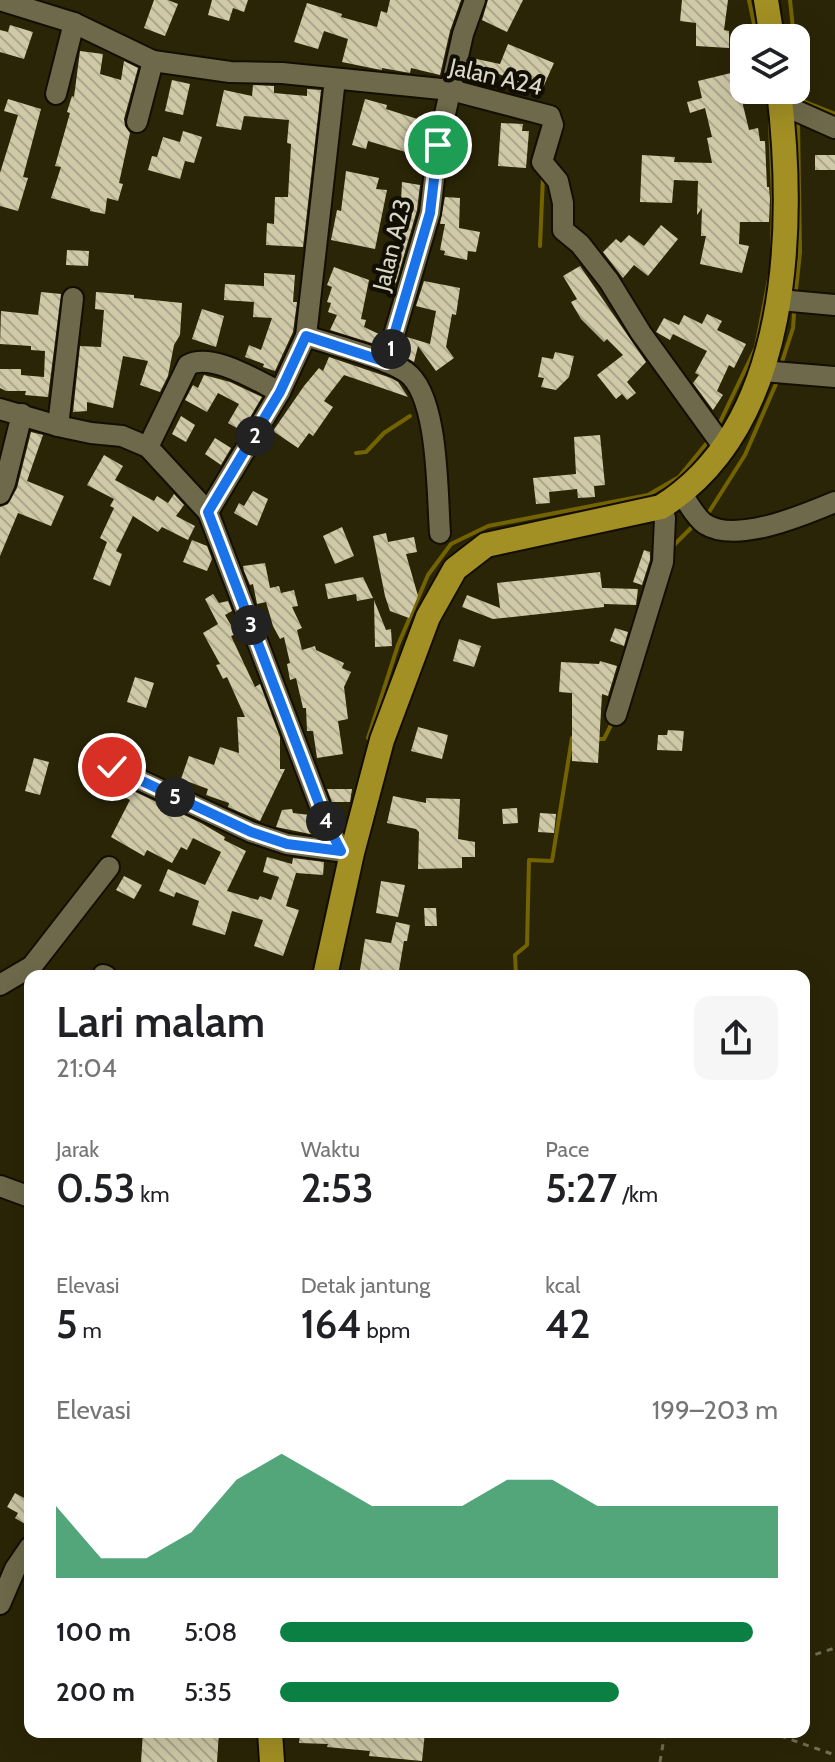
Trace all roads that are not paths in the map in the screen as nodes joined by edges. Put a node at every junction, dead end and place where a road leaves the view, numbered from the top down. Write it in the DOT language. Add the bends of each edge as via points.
graph roads {
  1 [pos="0,0"];
  2 [pos="475,0"];
  3 [pos="766,0"];
  4 [pos="74,23"];
  5 [pos="770,24"];
  6 [pos="153,61"];
  7 [pos="335,79"];
  8 [pos="451,90"];
  9 [pos="56,94"];
  10 [pos="781,104"];
  11 [pos="792,104"];
  12 [pos="137,122"];
  13 [pos="835,128"];
  14 [pos="73,298"];
  15 [pos="780,300"];
  16 [pos="835,305"];
  17 [pos="306,336"];
  18 [pos="386,362"];
  19 [pos="761,371"];
  20 [pos="835,377"];
  21 [pos="280,392"];
  22 [pos="0,409"];
  23 [pos="22,414"];
  24 [pos="58,426"];
  25 [pos="148,447"];
  26 [pos="725,449"];
  27 [pos="0,494"];
  28 [pos="672,500"];
  29 [pos="835,502"];
  30 [pos="208,512"];
  31 [pos="440,533"];
  32 [pos="616,715"];
  33 [pos="112,767"];
  34 [pos="346,852"];
  35 [pos="109,867"];
  36 [pos="25,970"];
  37 [pos="326,970"];
  38 [pos="24,971"];
  39 [pos="0,985"];
  40 [pos="0,1186"];
  41 [pos="24,1195"];
  42 [pos="24,1556"];
  43 [pos="0,1604"];
  44 [pos="270,1738"];
  45 [pos="272,1762"];
  1 -- 4 [label="street, Jalan A24"];
  2 -- 8 [label="street, Jalan A23"];
  3 -- 5 [label="highway"];
  4 -- 6 [label="street, Jalan A24"];
  4 -- 9 [label="street"];
  6 -- 7 [label="street, Jalan A24"];
  6 -- 12 [label="street"];
  7 -- 8 [label="street, Jalan A24"];
  7 -- 17 [label="street"];
  8 -- 18 [label="street, Jalan A23" via="430,213"];
  8 -- 26 [label="street, Jalan A24" via="544,113 552,120 542,162 558,181 563,230 609,281"];
  10 -- 15 [label="highway" via="788,182"];
  11 -- 13 [label="street"];
  14 -- 24 [label="street"];
  15 -- 16 [label="street"];
  15 -- 19 [label="highway"];
  17 -- 18 [label="street"];
  17 -- 21 [label="street"];
  18 -- 31 [label="street" via="416,380 431,419"];
  19 -- 20 [label="street"];
  19 -- 26 [label="highway"];
  21 -- 25 [label="street" via="212,361 192,362"];
  21 -- 30 [label="street"];
  22 -- 23 [label="street"];
  23 -- 24 [label="street"];
  23 -- 27 [label="street"];
  24 -- 25 [label="street" via="122,436"];
  25 -- 30 [label="street"];
  26 -- 28 [label="highway"];
  28 -- 29 [label="street" via="704,524 722,530 797,518"];
  28 -- 32 [label="street" via="665,518 663,562"];
  28 -- 34 [label="highway" via="486,545 455,569 428,617"];
  30 -- 34 [label="street" via="326,822"];
  33 -- 34 [label="street" via="251,832 287,844"];
  34 -- 37 [label="highway"];
  35 -- 36 [label="street"];
  38 -- 39 [label="street"];
  40 -- 41 [label="street"];
  42 -- 43 [label="street"];
  44 -- 45 [label="highway"];
}
